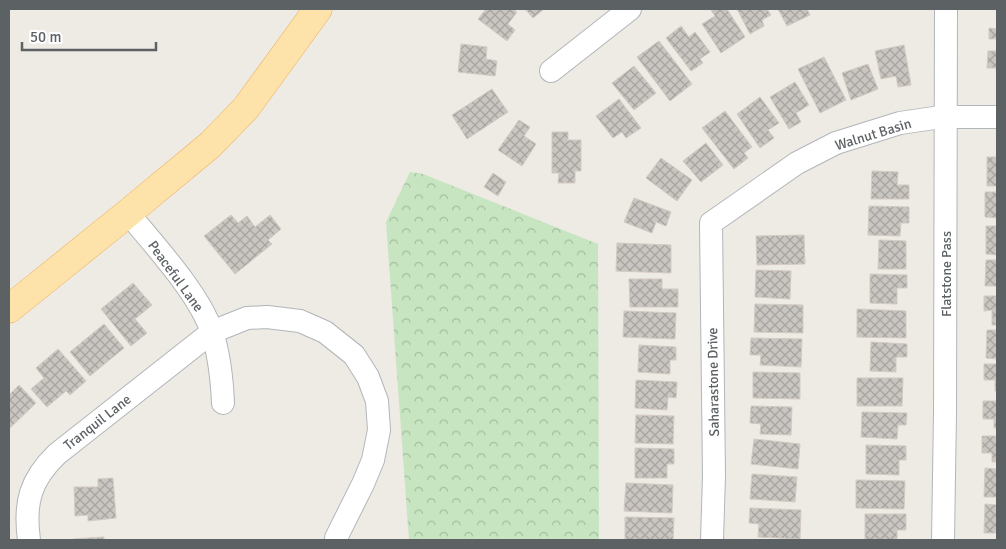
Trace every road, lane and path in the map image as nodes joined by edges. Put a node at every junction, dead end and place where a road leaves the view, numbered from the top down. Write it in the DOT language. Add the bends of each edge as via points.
graph roads {
  1 [pos="318,9"];
  2 [pos="630,9"];
  3 [pos="946,9"];
  4 [pos="551,72"];
  5 [pos="997,117"];
  6 [pos="947,118"];
  7 [pos="128,213"];
  8 [pos="711,223"];
  9 [pos="9,309"];
  10 [pos="212,332"];
  11 [pos="223,404"];
  12 [pos="336,538"];
  13 [pos="29,540"];
  14 [pos="712,540"];
  15 [pos="943,540"];
  1 -- 7 [label="main road" via="246,108 210,144"];
  2 -- 4 [label="street"];
  3 -- 6 [label="street, Flatstone Pass"];
  5 -- 6 [label="street, Walnut Basin"];
  6 -- 8 [label="street, Walnut Basin" via="900,123 836,143 797,163"];
  6 -- 15 [label="street, Flatstone Pass"];
  7 -- 9 [label="main road"];
  7 -- 10 [label="street, Peaceful Lane" via="188,288"];
  8 -- 14 [label="street, Saharastone Drive"];
  10 -- 11 [label="street, Peaceful Lane" via="222,377"];
  10 -- 12 [label="street, Tranquil Lane" via="247,318 300,321 325,332 354,355 368,377 377,401 379,430 363,484"];
  10 -- 13 [label="street, Tranquil Lane" via="44,467 31,489 26,522"];
}
